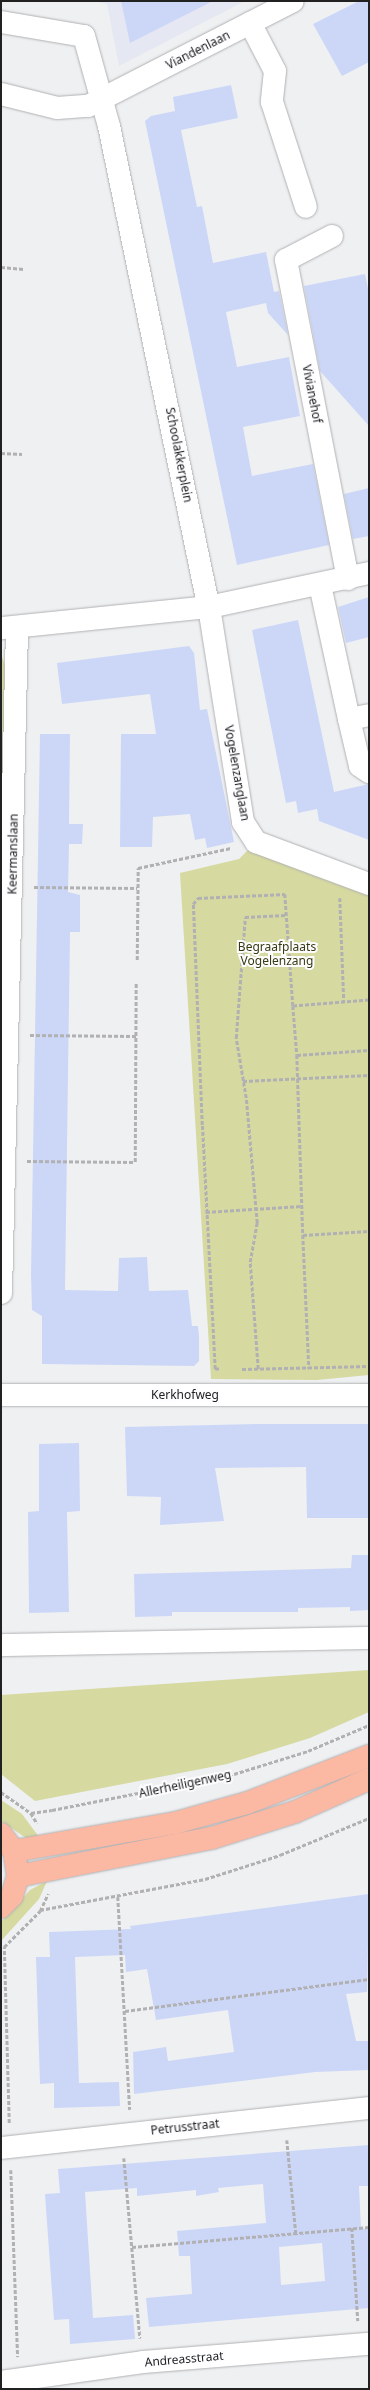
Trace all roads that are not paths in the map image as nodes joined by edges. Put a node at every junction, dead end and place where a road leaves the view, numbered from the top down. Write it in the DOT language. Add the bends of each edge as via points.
graph roads {
  1 [pos="293,1"];
  2 [pos="1,22"];
  3 [pos="250,23"];
  4 [pos="1,94"];
  5 [pos="102,100"];
  6 [pos="306,207"];
  7 [pos="332,236"];
  8 [pos="369,573"];
  9 [pos="348,579"];
  10 [pos="320,585"];
  11 [pos="209,607"];
  12 [pos="9,628"];
  13 [pos="359,717"];
  14 [pos="369,772"];
  15 [pos="369,884"];
  16 [pos="1,1294"];
  17 [pos="1,1395"];
  18 [pos="369,1395"];
  19 [pos="369,1638"];
  20 [pos="1,1645"];
  21 [pos="369,1756"];
  22 [pos="369,1779"];
  23 [pos="1,1834"];
  24 [pos="14,1851"];
  25 [pos="18,1876"];
  26 [pos="1,1908"];
  27 [pos="369,2108"];
  28 [pos="1,2148"];
  29 [pos="364,2345"];
  30 [pos="1,2382"];
  1 -- 3 [label="street, Viandenlaan"];
  2 -- 5 [label="street" via="84,36"];
  3 -- 5 [label="street, Viandenlaan"];
  3 -- 6 [label="street" via="275,71 272,102"];
  4 -- 5 [label="street, Viandenlaan" via="73,109"];
  5 -- 11 [label="street, Schoolakkerplein"];
  7 -- 9 [label="street, Vivianehof" via="286,260"];
  8 -- 9 [label="street"];
  9 -- 10 [label="street"];
  10 -- 11 [label="street"];
  10 -- 13 [label="street"];
  11 -- 12 [label="street"];
  11 -- 15 [label="street, Vogelenzanglaan" via="243,822 256,842"];
  12 -- 16 [label="street, Keermanslaan" via="12,887"];
  13 -- 14 [label="street" via="360,766"];
  17 -- 18 [label="street, Kerkhofweg"];
  19 -- 20 [label="street"];
  21 -- 24 [label="main road" via="247,1803 174,1823"];
  22 -- 25 [label="main road" via="295,1812 212,1838"];
  23 -- 24 [label="main road"];
  24 -- 25 [label="main road"];
  25 -- 26 [label="main road" via="12,1896"];
  27 -- 28 [label="street, Petrusstraat"];
  29 -- 30 [label="street, Andreasstraat" via="143,2362"];
}
